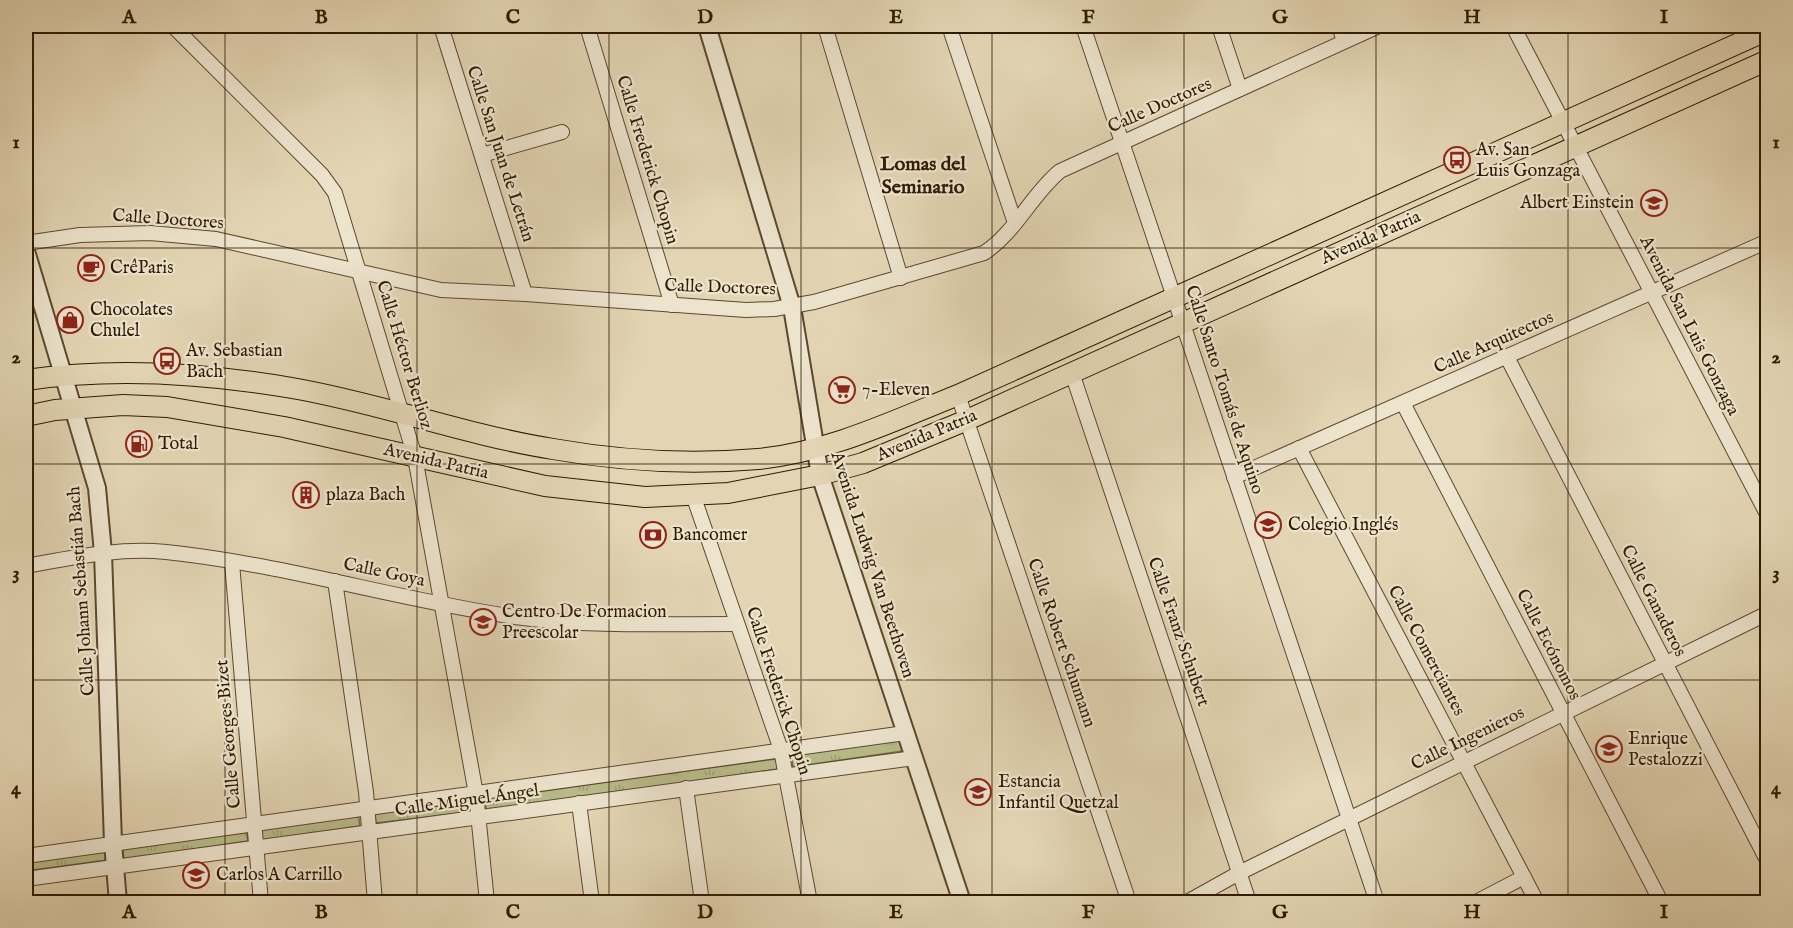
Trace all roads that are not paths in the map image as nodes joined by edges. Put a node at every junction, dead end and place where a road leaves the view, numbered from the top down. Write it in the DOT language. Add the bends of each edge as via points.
graph roads {
  1 [pos="173,26"];
  2 [pos="441,26"];
  3 [pos="587,26"];
  4 [pos="707,26"];
  5 [pos="825,26"];
  6 [pos="949,26"];
  7 [pos="1083,26"];
  8 [pos="1219,26"];
  9 [pos="1339,26"];
  10 [pos="1379,26"];
  11 [pos="1513,26"];
  12 [pos="1767,30"];
  13 [pos="1344,41"];
  14 [pos="1767,60"];
  15 [pos="1240,89"];
  16 [pos="1563,122"];
  17 [pos="562,132"];
  18 [pos="1122,143"];
  19 [pos="1575,146"];
  20 [pos="482,155"];
  21 [pos="1015,223"];
  22 [pos="1767,241"];
  23 [pos="26,243"];
  24 [pos="26,251"];
  25 [pos="360,272"];
  26 [pos="901,278"];
  27 [pos="1652,293"];
  28 [pos="525,294"];
  29 [pos="1174,297"];
  30 [pos="672,305"];
  31 [pos="792,307"];
  32 [pos="1183,323"];
  33 [pos="1507,357"];
  34 [pos="1072,373"];
  35 [pos="62,375"];
  36 [pos="26,380"];
  37 [pos="958,394"];
  38 [pos="1403,403"];
  39 [pos="73,408"];
  40 [pos="404,413"];
  41 [pos="26,416"];
  42 [pos="967,420"];
  43 [pos="815,448"];
  44 [pos="1299,448"];
  45 [pos="415,457"];
  46 [pos="820,475"];
  47 [pos="1234,477"];
  48 [pos="693,495"];
  49 [pos="1767,516"];
  50 [pos="103,553"];
  51 [pos="232,563"];
  52 [pos="26,566"];
  53 [pos="335,581"];
  54 [pos="441,603"];
  55 [pos="1767,613"];
  56 [pos="737,624"];
  57 [pos="1665,662"];
  58 [pos="1563,713"];
  59 [pos="905,733"];
  60 [pos="781,750"];
  61 [pos="914,758"];
  62 [pos="1464,761"];
  63 [pos="788,775"];
  64 [pos="686,788"];
  65 [pos="476,794"];
  66 [pos="579,803"];
  67 [pos="367,809"];
  68 [pos="479,818"];
  69 [pos="1349,818"];
  70 [pos="255,824"];
  71 [pos="369,832"];
  72 [pos="113,843"];
  73 [pos="257,847"];
  74 [pos="26,856"];
  75 [pos="1767,862"];
  76 [pos="115,866"];
  77 [pos="1239,873"];
  78 [pos="1524,877"];
  79 [pos="26,879"];
  80 [pos="118,903"];
  81 [pos="261,903"];
  82 [pos="375,903"];
  83 [pos="487,903"];
  84 [pos="592,903"];
  85 [pos="702,903"];
  86 [pos="810,903"];
  87 [pos="962,903"];
  88 [pos="1129,903"];
  89 [pos="1187,903"];
  90 [pos="1249,903"];
  91 [pos="1377,903"];
  92 [pos="1476,903"];
  93 [pos="1537,903"];
  94 [pos="1661,903"];
  1 -- 25 [label="street, Calle Héctor Berlioz" via="335,193"];
  2 -- 20 [label="street, Calle San Juan de Letrán"];
  3 -- 30 [label="street, Calle Frederick Chopin"];
  4 -- 31 [label="street, Avenida Ludwig Van Beethoven"];
  5 -- 26 [label="street"];
  6 -- 21 [label="street"];
  7 -- 18 [label="street, Calle Santo Tomás de Aquino"];
  8 -- 15 [label="street"];
  9 -- 13 [label="street"];
  10 -- 13 [label="street, Calle Doctores"];
  11 -- 16 [label="street, Avenida San Luis Gonzaga"];
  12 -- 16 [label="main road, Avenida Patria"];
  13 -- 15 [label="street, Calle Doctores"];
  14 -- 19 [label="main road, Avenida Patria"];
  15 -- 18 [label="street, Calle Doctores"];
  16 -- 19 [label="street, Avenida San Luis Gonzaga"];
  16 -- 29 [label="main road, Avenida Patria"];
  17 -- 20 [label="street"];
  18 -- 21 [label="street, Calle Doctores" via="1060,171 1045,183"];
  18 -- 29 [label="street, Calle Santo Tomás de Aquino"];
  19 -- 27 [label="street, Avenida San Luis Gonzaga"];
  19 -- 32 [label="main road, Avenida Patria"];
  20 -- 28 [label="street, Calle San Juan de Letrán"];
  21 -- 26 [label="street, Calle Doctores" via="997,245 984,253"];
  22 -- 27 [label="street, Calle Arquitectos"];
  23 -- 25 [label="street, Calle Doctores" via="81,235 216,239"];
  24 -- 35 [label="street, Calle Johann Sebastián Bach"];
  25 -- 28 [label="street, Calle Doctores" via="441,290"];
  25 -- 40 [label="street, Calle Héctor Berlioz"];
  26 -- 31 [label="street, Calle Doctores"];
  27 -- 33 [label="street, Calle Arquitectos"];
  27 -- 49 [label="street, Avenida San Luis Gonzaga"];
  28 -- 30 [label="street, Calle Doctores"];
  29 -- 32 [label="street, Calle Santo Tomás de Aquino"];
  29 -- 37 [label="main road, Avenida Patria"];
  30 -- 31 [label="street, Calle Doctores" via="746,310"];
  31 -- 43 [label="street, Avenida Ludwig Van Beethoven"];
  32 -- 34 [label="main road, Avenida Patria"];
  32 -- 47 [label="street, Calle Santo Tomás de Aquino"];
  33 -- 38 [label="street, Calle Arquitectos"];
  33 -- 57 [label="street, Calle Ganaderos"];
  34 -- 42 [label="main road, Avenida Patria"];
  34 -- 77 [label="street, Calle Franz Schubert"];
  35 -- 36 [label="main road, Avenida Patria"];
  35 -- 39 [label="street, Calle Johann Sebastián Bach"];
  35 -- 40 [label="main road, Avenida Patria" via="177,373 293,388"];
  37 -- 42 [label="street, Calle Robert Schumann"];
  37 -- 43 [label="main road, Avenida Patria" via="864,433"];
  38 -- 44 [label="street, Calle Arquitectos"];
  38 -- 58 [label="street, Calle Ecónomos"];
  39 -- 41 [label="main road, Avenida Patria"];
  39 -- 45 [label="main road, Avenida Patria" via="167,406"];
  39 -- 50 [label="street, Calle Johann Sebastián Bach" via="97,488"];
  40 -- 43 [label="main road, Avenida Patria" via="551,449 641,461 759,459"];
  40 -- 45 [label="street, Calle Héctor Berlioz"];
  42 -- 46 [label="main road, Avenida Patria" via="863,463"];
  42 -- 88 [label="street, Calle Robert Schumann"];
  43 -- 46 [label="street, Avenida Ludwig Van Beethoven"];
  44 -- 47 [label="street, Calle Arquitectos"];
  44 -- 62 [label="street, Calle Comerciantes"];
  45 -- 48 [label="main road, Avenida Patria" via="545,486 645,497"];
  45 -- 54 [label="street, Calle Héctor Berlioz"];
  46 -- 48 [label="main road, Avenida Patria" via="728,493"];
  46 -- 59 [label="street, Avenida Ludwig Van Beethoven"];
  47 -- 69 [label="street, Calle Santo Tomás de Aquino"];
  48 -- 56 [label="street, Calle Frederick Chopin"];
  50 -- 51 [label="street, Calle Goya" via="164,552"];
  50 -- 52 [label="street, Calle Goya"];
  50 -- 72 [label="street, Calle Johann Sebastián Bach"];
  51 -- 53 [label="street, Calle Goya"];
  51 -- 70 [label="street, Calle Georges Bizet"];
  53 -- 54 [label="street, Calle Goya"];
  53 -- 67 [label="street"];
  54 -- 56 [label="street, Calle Goya" via="515,617 589,624"];
  54 -- 65 [label="street, Calle Héctor Berlioz"];
  55 -- 57 [label="street, Calle Ingenieros"];
  56 -- 60 [label="street, Calle Frederick Chopin"];
  57 -- 58 [label="street, Calle Ingenieros"];
  57 -- 75 [label="street, Calle Ganaderos"];
  58 -- 62 [label="street, Calle Ingenieros"];
  58 -- 94 [label="street, Calle Ecónomos"];
  59 -- 60 [label="street, Calle Miguel Ángel"];
  59 -- 61 [label="street, Avenida Ludwig Van Beethoven"];
  60 -- 63 [label="street, Calle Frederick Chopin"];
  60 -- 65 [label="street, Calle Miguel Ángel"];
  61 -- 63 [label="street, Calle Miguel Ángel"];
  61 -- 87 [label="street, Avenida Ludwig Van Beethoven"];
  62 -- 69 [label="street, Calle Ingenieros"];
  62 -- 78 [label="street, Calle Comerciantes"];
  63 -- 64 [label="street, Calle Miguel Ángel"];
  63 -- 86 [label="street, Calle Frederick Chopin"];
  64 -- 66 [label="street, Calle Miguel Ángel"];
  64 -- 85 [label="street"];
  65 -- 67 [label="street, Calle Miguel Ángel"];
  65 -- 68 [label="street, Calle Héctor Berlioz"];
  66 -- 68 [label="street, Calle Miguel Ángel"];
  66 -- 84 [label="street"];
  67 -- 70 [label="street, Calle Miguel Ángel"];
  67 -- 71 [label="street"];
  68 -- 71 [label="street, Calle Miguel Ángel"];
  68 -- 83 [label="street, Calle Héctor Berlioz"];
  69 -- 77 [label="street, Calle Ingenieros"];
  69 -- 91 [label="street, Calle Santo Tomás de Aquino"];
  70 -- 72 [label="street, Calle Miguel Ángel"];
  70 -- 73 [label="street, Calle Georges Bizet"];
  71 -- 73 [label="street, Calle Miguel Ángel"];
  71 -- 82 [label="street"];
  72 -- 74 [label="street, Calle Miguel Ángel"];
  72 -- 76 [label="street, Calle Johann Sebastián Bach"];
  73 -- 76 [label="street, Calle Miguel Ángel"];
  73 -- 81 [label="street, Calle Georges Bizet"];
  76 -- 79 [label="street, Calle Miguel Ángel"];
  76 -- 80 [label="street, Calle Johann Sebastián Bach"];
  77 -- 89 [label="street, Calle Ingenieros"];
  77 -- 90 [label="street, Calle Franz Schubert"];
  78 -- 92 [label="street"];
  78 -- 93 [label="street, Calle Comerciantes"];
}
